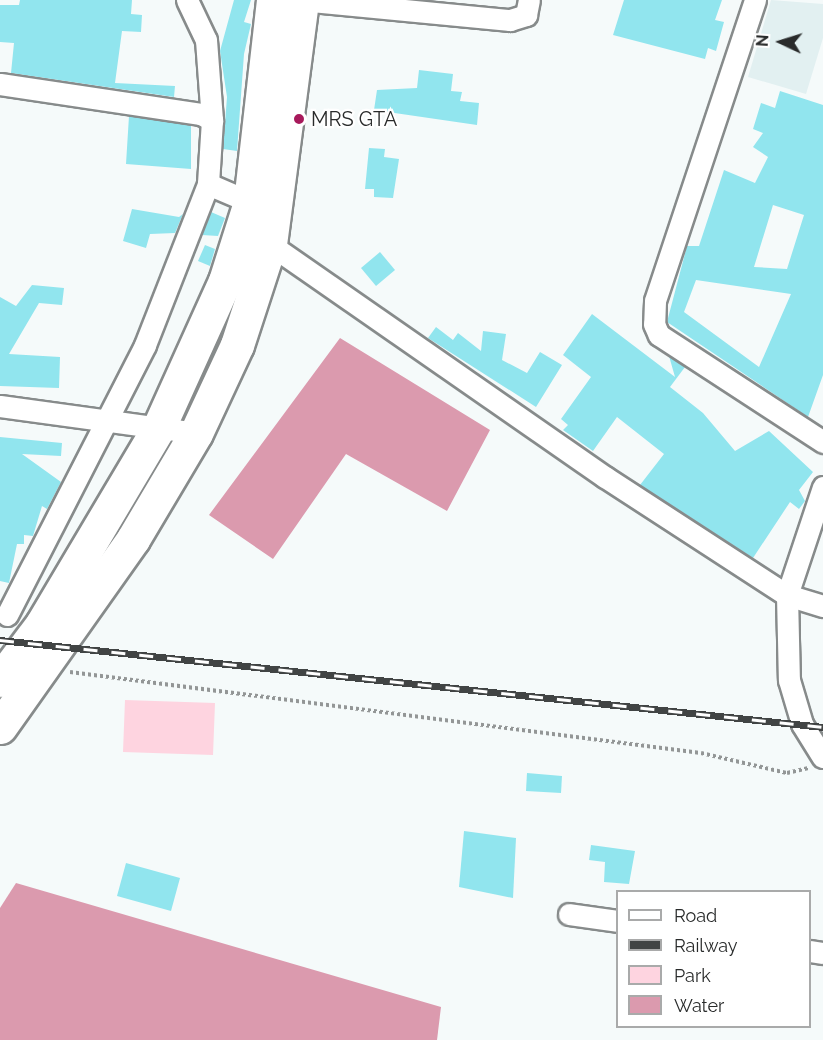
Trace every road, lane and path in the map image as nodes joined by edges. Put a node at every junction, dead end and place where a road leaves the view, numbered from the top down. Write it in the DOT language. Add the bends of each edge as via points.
graph roads {
  1 [pos="187,0"];
  2 [pos="273,0"];
  3 [pos="302,0"];
  4 [pos="530,0"];
  5 [pos="754,0"];
  6 [pos="0,84"];
  7 [pos="212,120"];
  8 [pos="208,184"];
  9 [pos="255,224"];
  10 [pos="0,406"];
  11 [pos="108,420"];
  12 [pos="159,427"];
  13 [pos="196,433"];
  14 [pos="823,442"];
  15 [pos="823,487"];
  16 [pos="787,595"];
  17 [pos="823,606"];
  18 [pos="4,614"];
  19 [pos="53,629"];
  20 [pos="40,667"];
  21 [pos="0,680"];
  22 [pos="0,727"];
  23 [pos="819,762"];
  24 [pos="569,914"];
  25 [pos="616,921"];
  1 -- 7 [label="street" via="206,40"];
  2 -- 9 [label="main road"];
  3 -- 4 [label="street" via="510,20 526,15"];
  3 -- 9 [label="main road"];
  5 -- 14 [label="street" via="655,301 654,324 659,335"];
  6 -- 7 [label="street" via="168,106"];
  7 -- 8 [label="street"];
  8 -- 9 [label="street"];
  8 -- 11 [label="street" via="178,270"];
  9 -- 12 [label="main road"];
  9 -- 13 [label="main road" via="237,345"];
  9 -- 16 [label="street" via="605,477"];
  10 -- 11 [label="street"];
  11 -- 12 [label="street"];
  11 -- 18 [label="street"];
  12 -- 13 [label="street"];
  12 -- 19 [label="main road"];
  13 -- 19 [label="main road" via="133,539"];
  15 -- 16 [label="street"];
  16 -- 17 [label="street"];
  16 -- 23 [label="street" via="789,680"];
  18 -- 19 [label="street"];
  19 -- 20 [label="main road"];
  19 -- 21 [label="main road"];
  20 -- 22 [label="main road"];
  20 -- 23 [label="path" via="142,684 350,704 701,753 787,773"];
  24 -- 25 [label="street"];
}
